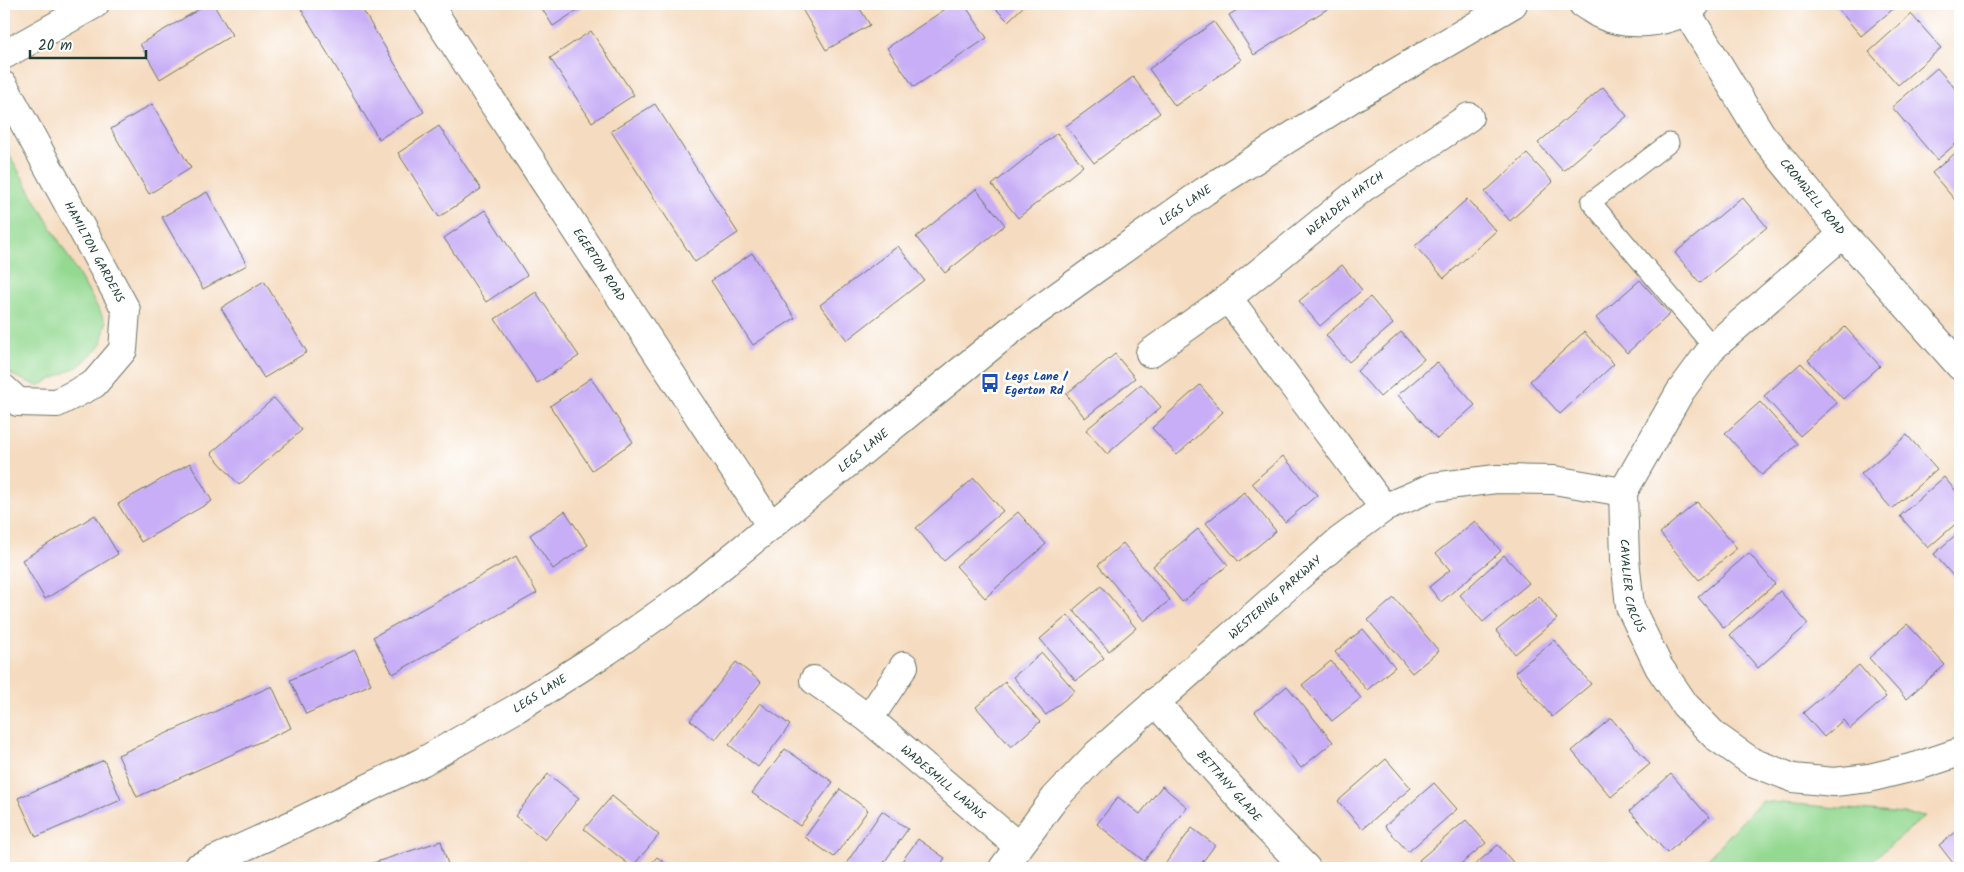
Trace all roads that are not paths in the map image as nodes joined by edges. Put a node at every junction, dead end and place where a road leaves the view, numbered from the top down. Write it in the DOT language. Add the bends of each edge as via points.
graph roads {
  1 [pos="95,4"];
  2 [pos="428,4"];
  3 [pos="1513,4"];
  4 [pos="1583,4"];
  5 [pos="1691,8"];
  6 [pos="4,55"];
  7 [pos="4,86"];
  8 [pos="1469,117"];
  9 [pos="1669,143"];
  10 [pos="1843,234"];
  11 [pos="1228,298"];
  12 [pos="1713,347"];
  13 [pos="1150,353"];
  14 [pos="1960,366"];
  15 [pos="4,389"];
  16 [pos="1623,492"];
  17 [pos="1384,508"];
  18 [pos="771,526"];
  19 [pos="904,666"];
  20 [pos="814,680"];
  21 [pos="1156,702"];
  22 [pos="869,719"];
  23 [pos="1960,752"];
  24 [pos="1018,846"];
  25 [pos="197,868"];
  26 [pos="1003,868"];
  27 [pos="1306,868"];
  1 -- 6 [label="street"];
  2 -- 18 [label="street, EGERTON ROAD"];
  3 -- 18 [label="street, LEGS LANE" via="1354,97 1205,191 1011,330"];
  4 -- 5 [label="street" via="1601,15 1629,22 1658,21"];
  5 -- 10 [label="street, CROMWELL ROAD" via="1761,134"];
  7 -- 15 [label="street, HAMILTON GARDENS" via="126,310 123,350 94,384 56,403 18,402"];
  8 -- 11 [label="street, WEALDEN HATCH" via="1364,188"];
  9 -- 12 [label="lane" via="1591,202"];
  10 -- 12 [label="street"];
  10 -- 14 [label="street, CROMWELL ROAD"];
  11 -- 13 [label="street, WEALDEN HATCH"];
  11 -- 17 [label="street"];
  12 -- 16 [label="street" via="1680,392"];
  16 -- 17 [label="street, WESTERING PARKWAY" via="1554,480 1496,479 1433,487"];
  16 -- 23 [label="street, CAVALIER CIRCUS" via="1630,607 1659,667 1684,705 1715,736 1752,762 1793,778 1834,782 1869,778"];
  17 -- 21 [label="street, WESTERING PARKWAY" via="1339,541"];
  18 -- 25 [label="street, LEGS LANE" via="686,595 607,651 517,708 422,762"];
  19 -- 22 [label="street"];
  20 -- 22 [label="street, WADESMILL LAWNS"];
  21 -- 24 [label="street, WESTERING PARKWAY" via="1097,754 1055,798"];
  21 -- 27 [label="street, BETTANY GLADE"];
  22 -- 24 [label="street, WADESMILL LAWNS"];
  24 -- 26 [label="street, WESTERING PARKWAY"];
}
